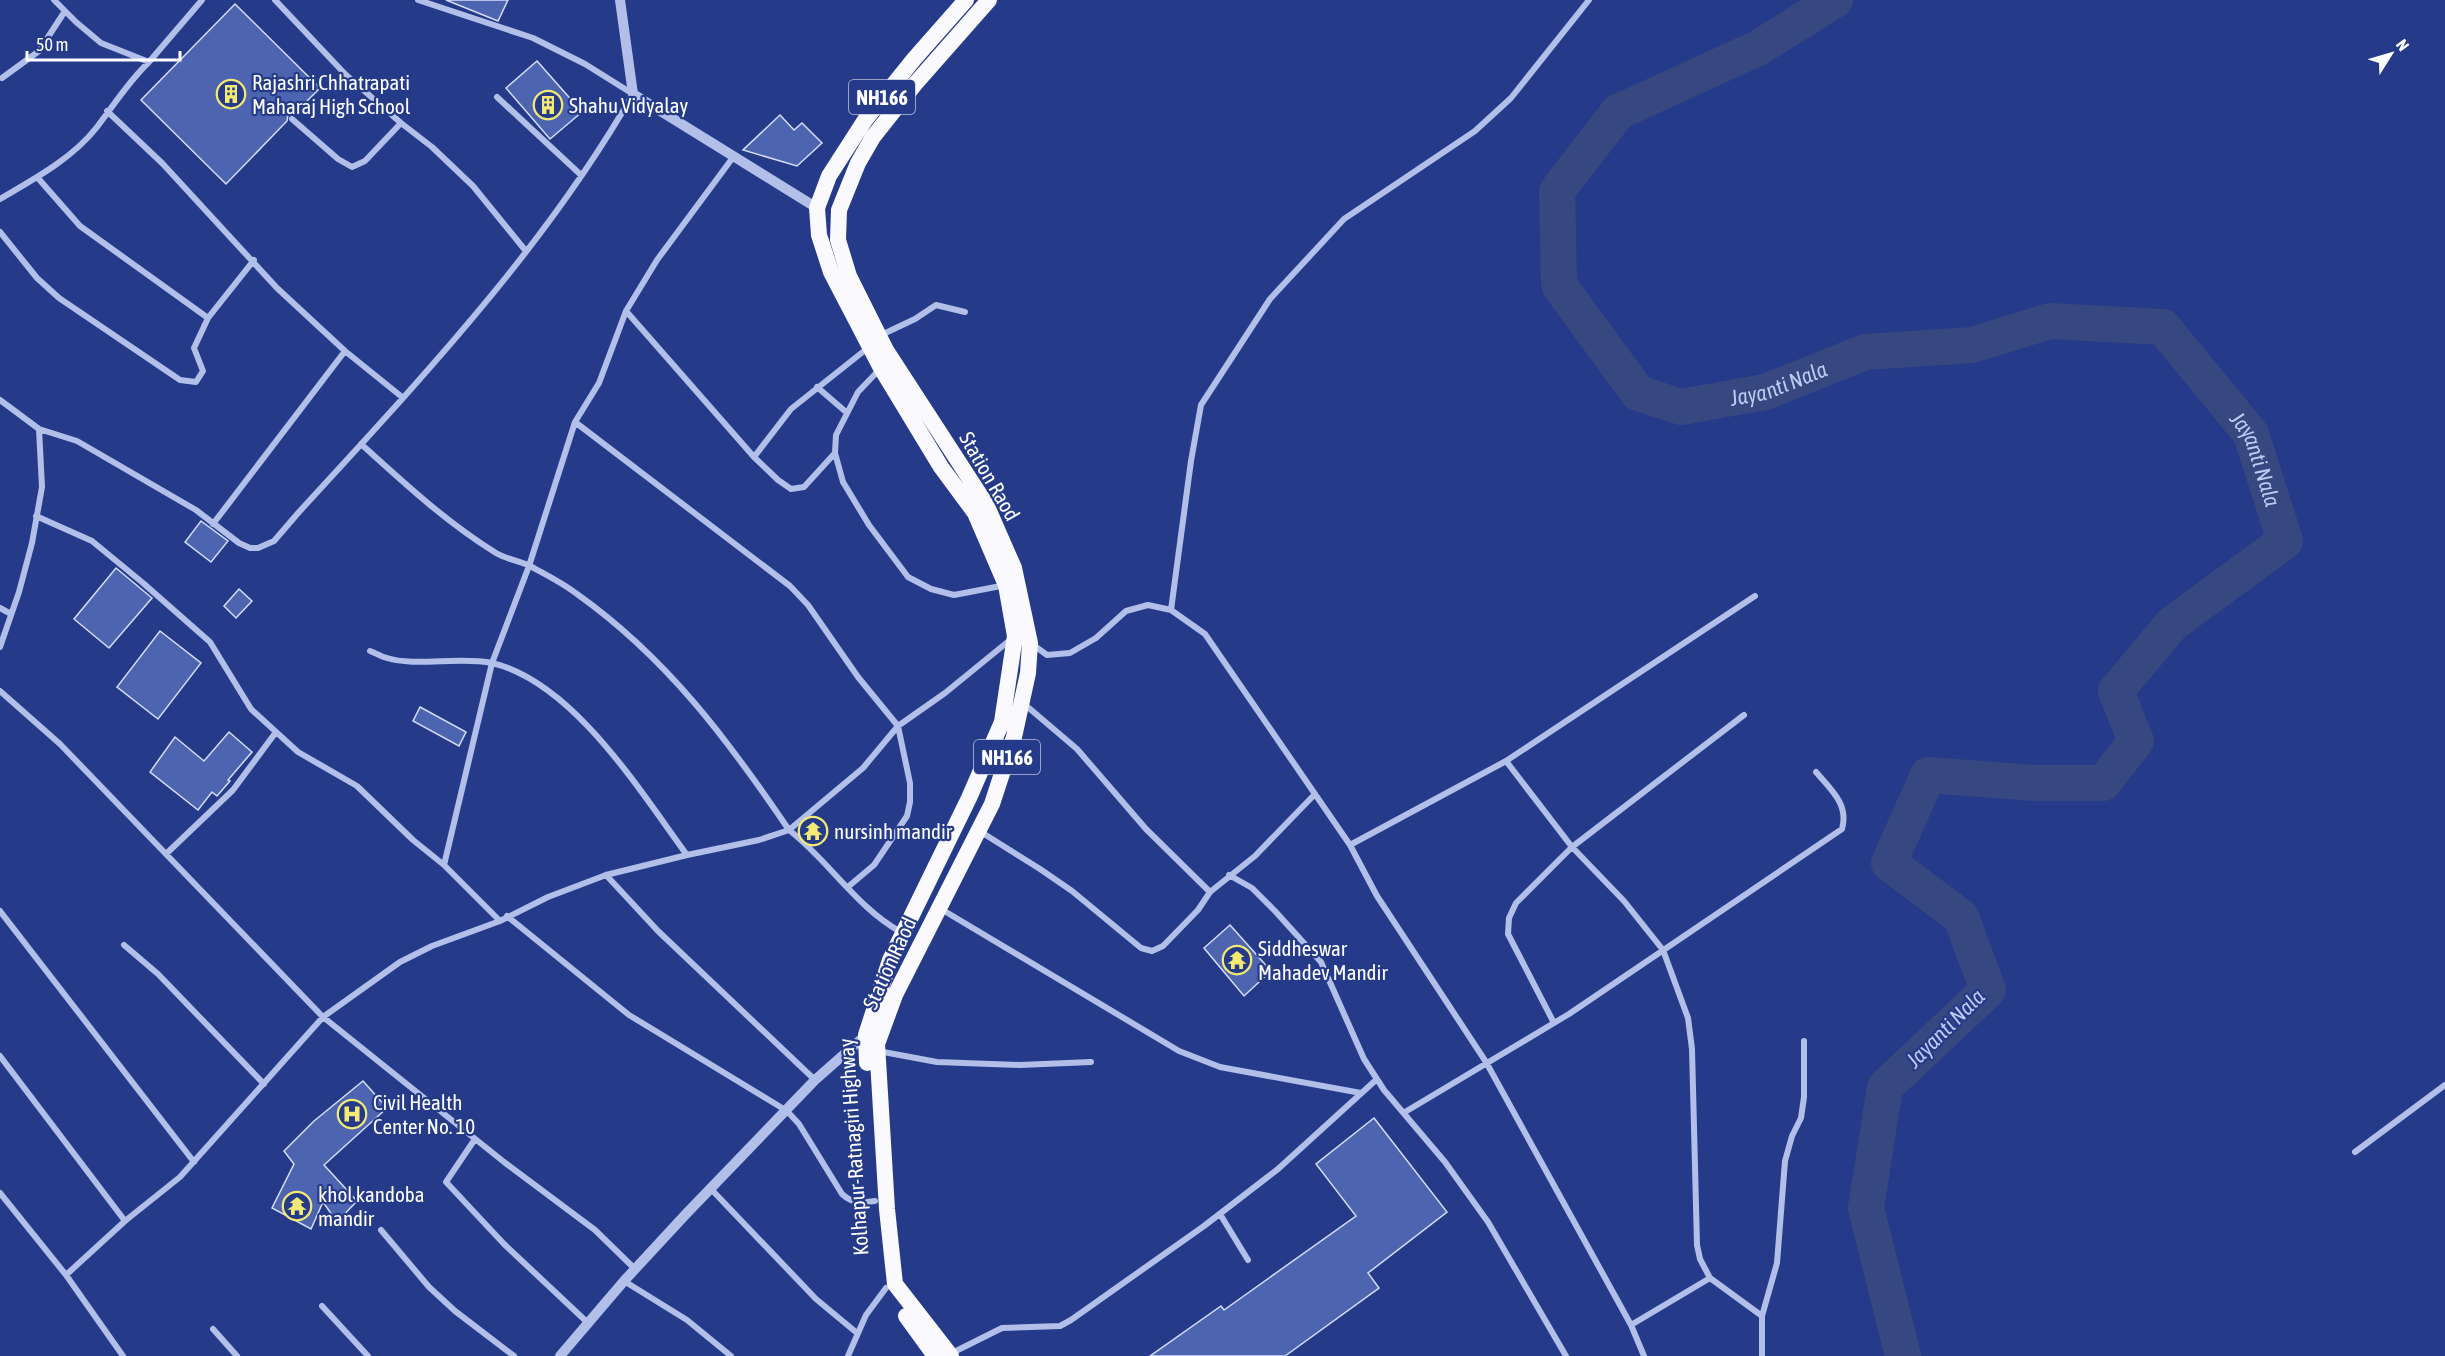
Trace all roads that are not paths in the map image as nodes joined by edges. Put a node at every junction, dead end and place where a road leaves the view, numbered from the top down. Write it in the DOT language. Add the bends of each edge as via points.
graph roads {
  1 [pos="54,0"];
  2 [pos="202,0"];
  3 [pos="275,0"];
  4 [pos="418,0"];
  5 [pos="620,0"];
  6 [pos="966,0"];
  7 [pos="989,0"];
  8 [pos="1589,0"];
  9 [pos="65,11"];
  10 [pos="149,62"];
  11 [pos="2,78"];
  12 [pos="633,94"];
  13 [pos="497,96"];
  14 [pos="107,111"];
  15 [pos="292,119"];
  16 [pos="401,123"];
  17 [pos="734,156"];
  18 [pos="580,175"];
  19 [pos="37,177"];
  20 [pos="0,199"];
  21 [pos="817,208"];
  22 [pos="839,210"];
  23 [pos="0,232"];
  24 [pos="525,250"];
  25 [pos="254,260"];
  26 [pos="626,311"];
  27 [pos="965,312"];
  28 [pos="208,318"];
  29 [pos="874,341"];
  30 [pos="345,351"];
  31 [pos="881,368"];
  32 [pos="817,387"];
  33 [pos="402,397"];
  34 [pos="0,400"];
  35 [pos="846,412"];
  36 [pos="574,422"];
  37 [pos="39,429"];
  38 [pos="361,444"];
  39 [pos="835,453"];
  40 [pos="754,457"];
  41 [pos="36,516"];
  42 [pos="213,524"];
  43 [pos="529,566"];
  44 [pos="1006,585"];
  45 [pos="1755,596"];
  46 [pos="0,608"];
  47 [pos="1171,610"];
  48 [pos="11,615"];
  49 [pos="1022,639"];
  50 [pos="0,647"];
  51 [pos="370,651"];
  52 [pos="492,663"];
  53 [pos="0,691"];
  54 [pos="1022,700"];
  55 [pos="1744,715"];
  56 [pos="898,726"];
  57 [pos="276,732"];
  58 [pos="1506,761"];
  59 [pos="1816,772"];
  60 [pos="1315,794"];
  61 [pos="789,830"];
  62 [pos="979,831"];
  63 [pos="1350,845"];
  64 [pos="1572,847"];
  65 [pos="166,854"];
  66 [pos="687,855"];
  67 [pos="444,865"];
  68 [pos="606,875"];
  69 [pos="1229,875"];
  70 [pos="849,886"];
  71 [pos="1210,892"];
  72 [pos="939,908"];
  73 [pos="0,911"];
  74 [pos="507,916"];
  75 [pos="500,921"];
  76 [pos="903,932"];
  77 [pos="124,945"];
  78 [pos="1663,950"];
  79 [pos="323,1017"];
  80 [pos="1554,1023"];
  81 [pos="866,1035"];
  82 [pos="1804,1041"];
  83 [pos="877,1051"];
  84 [pos="0,1056"];
  85 [pos="1091,1062"];
  86 [pos="1486,1062"];
  87 [pos="1377,1079"];
  88 [pos="815,1080"];
  89 [pos="264,1084"];
  90 [pos="2445,1084"];
  91 [pos="1361,1093"];
  92 [pos="787,1111"];
  93 [pos="1405,1112"];
  94 [pos="475,1139"];
  95 [pos="2355,1152"];
  96 [pos="194,1162"];
  97 [pos="710,1188"];
  98 [pos="0,1193"];
  99 [pos="875,1201"];
  100 [pos="1220,1214"];
  101 [pos="125,1221"];
  102 [pos="381,1230"];
  103 [pos="1248,1260"];
  104 [pos="635,1269"];
  105 [pos="66,1275"];
  106 [pos="1710,1278"];
  107 [pos="624,1281"];
  108 [pos="886,1288"];
  109 [pos="322,1306"];
  110 [pos="1762,1316"];
  111 [pos="588,1323"];
  112 [pos="1631,1325"];
  113 [pos="213,1329"];
  114 [pos="857,1333"];
  115 [pos="945,1355"];
  116 [pos="123,1356"];
  117 [pos="237,1356"];
  118 [pos="368,1356"];
  119 [pos="514,1356"];
  120 [pos="560,1356"];
  121 [pos="731,1356"];
  122 [pos="848,1356"];
  123 [pos="1566,1356"];
  124 [pos="1644,1356"];
  125 [pos="1762,1356"];
  1 -- 9 [label="street"];
  2 -- 10 [label="street"];
  3 -- 16 [label="street" via="345,74"];
  4 -- 12 [label="street" via="533,38"];
  5 -- 12 [label="street"];
  6 -- 21 [label="highway, NH166" via="865,120 829,176"];
  7 -- 22 [label="highway, Station Raod / NH166" via="873,136"];
  8 -- 47 [label="street" via="1511,98 1475,131 1344,219 1270,299 1201,405"];
  9 -- 10 [label="street" via="101,43"];
  9 -- 11 [label="street" via="39,51"];
  10 -- 14 [label="street"];
  12 -- 17 [label="street"];
  12 -- 18 [label="street"];
  13 -- 18 [label="street"];
  14 -- 19 [label="street" via="69,155"];
  14 -- 25 [label="street"];
  15 -- 16 [label="street" via="352,167 365,161"];
  16 -- 24 [label="street" via="473,186"];
  17 -- 21 [label="street"];
  17 -- 26 [label="street" via="657,260"];
  18 -- 24 [label="street" via="549,224"];
  19 -- 20 [label="street"];
  19 -- 28 [label="street" via="80,226"];
  21 -- 22 [label="street"];
  21 -- 29 [label="highway, Kolhapur-Ratnagiri Highway / NH166" via="825,257"];
  22 -- 29 [label="highway, Station Raod / NH166" via="838,240"];
  23 -- 28 [label="street" via="37,278 59,298 180,380 195,382 201,377 203,371 194,348"];
  24 -- 33 [label="street"];
  25 -- 28 [label="street"];
  25 -- 30 [label="street" via="277,288"];
  26 -- 36 [label="street" via="598,383"];
  26 -- 40 [label="street"];
  27 -- 29 [label="street" via="936,305"];
  29 -- 31 [label="highway, Kolhapur-Ratnagiri Highway / NH166"];
  29 -- 32 [label="street"];
  29 -- 49 [label="highway, Station Raod / NH166" via="986,504 1014,567"];
  30 -- 33 [label="street"];
  30 -- 42 [label="street"];
  31 -- 35 [label="street" via="858,392"];
  31 -- 44 [label="highway, Kolhapur-Ratnagiri Highway / NH166" via="941,467 975,513"];
  32 -- 35 [label="street"];
  32 -- 40 [label="street" via="791,409"];
  33 -- 38 [label="street"];
  34 -- 37 [label="street"];
  35 -- 39 [label="street" via="836,435"];
  36 -- 43 [label="street"];
  36 -- 56 [label="street" via="790,586"];
  37 -- 41 [label="street" via="42,487"];
  37 -- 42 [label="street" via="77,441 160,488"];
  38 -- 42 [label="street" via="274,541 250,548"];
  38 -- 43 [label="street" via="443,517 499,554"];
  39 -- 40 [label="street" via="804,487 791,489"];
  39 -- 44 [label="street" via="843,482 908,577 954,595"];
  41 -- 48 [label="street"];
  41 -- 57 [label="street" via="92,541 210,642 251,709"];
  43 -- 52 [label="street"];
  43 -- 61 [label="street" via="576,593 641,646 739,755"];
  44 -- 49 [label="highway, Kolhapur-Ratnagiri Highway / NH166"];
  45 -- 58 [label="street"];
  46 -- 48 [label="street"];
  47 -- 49 [label="street" via="1148,605 1126,611 1096,638 1070,653 1047,655"];
  47 -- 60 [label="street" via="1205,634"];
  48 -- 50 [label="street"];
  49 -- 54 [label="highway, Station Raod / NH166" via="1028,673"];
  49 -- 56 [label="street"];
  49 -- 76 [label="highway, Kolhapur-Ratnagiri Highway / NH166" via="1002,722"];
  51 -- 52 [label="street" via="396,660"];
  52 -- 66 [label="street" via="533,680 573,711 607,748"];
  52 -- 67 [label="street"];
  53 -- 65 [label="street" via="60,744"];
  54 -- 62 [label="highway, Station Raod / NH166" via="1014,737"];
  54 -- 71 [label="street" via="1077,749 1146,829"];
  55 -- 64 [label="street"];
  56 -- 61 [label="street" via="862,768"];
  56 -- 70 [label="street" via="910,783 907,816 874,865"];
  57 -- 65 [label="street" via="234,790"];
  57 -- 67 [label="street" via="298,752 357,786"];
  58 -- 63 [label="street"];
  58 -- 64 [label="street"];
  59 -- 78 [label="street" via="1842,803 1842,829"];
  60 -- 63 [label="street"];
  60 -- 69 [label="street" via="1255,856"];
  61 -- 66 [label="street"];
  61 -- 70 [label="street"];
  62 -- 71 [label="street" via="1056,880 1142,948 1152,951 1163,946"];
  62 -- 72 [label="highway, Station Raod / NH166"];
  63 -- 86 [label="street" via="1377,896"];
  64 -- 78 [label="street" via="1624,901"];
  64 -- 80 [label="street" via="1516,903 1509,918 1508,934"];
  65 -- 79 [label="street"];
  66 -- 68 [label="street"];
  67 -- 75 [label="street"];
  68 -- 74 [label="street"];
  68 -- 88 [label="street" via="658,931"];
  69 -- 71 [label="street"];
  69 -- 87 [label="street" via="1252,888 1321,962 1364,1059"];
  70 -- 76 [label="street" via="883,921"];
  72 -- 83 [label="highway, Station Raod / NH166" via="895,995"];
  72 -- 91 [label="street" via="1179,1051 1220,1067"];
  73 -- 96 [label="street"];
  74 -- 75 [label="street"];
  74 -- 92 [label="street" via="629,1015"];
  75 -- 79 [label="street" via="400,962"];
  76 -- 81 [label="highway, Kolhapur-Ratnagiri Highway / NH166" via="888,964"];
  77 -- 89 [label="street" via="158,974"];
  78 -- 80 [label="street"];
  78 -- 106 [label="street" via="1688,1018 1697,1245"];
  79 -- 89 [label="street"];
  79 -- 94 [label="street"];
  80 -- 86 [label="street"];
  81 -- 88 [label="street"];
  81 -- 99 [label="highway, Kolhapur-Ratnagiri Highway / NH166"];
  82 -- 110 [label="street" via="1803,1107 1785,1161 1777,1263"];
  83 -- 85 [label="street" via="937,1062"];
  83 -- 115 [label="highway, Station Raod / NH166" via="895,1284"];
  84 -- 101 [label="street"];
  86 -- 93 [label="street"];
  86 -- 112 [label="street"];
  87 -- 91 [label="street"];
  87 -- 93 [label="street"];
  88 -- 92 [label="street"];
  89 -- 96 [label="street"];
  90 -- 95 [label="street"];
  91 -- 100 [label="street" via="1278,1169"];
  92 -- 97 [label="street"];
  92 -- 99 [label="street" via="842,1194 858,1203"];
  93 -- 123 [label="street" via="1488,1222"];
  94 -- 104 [label="street" via="595,1230"];
  94 -- 111 [label="street" via="446,1182 504,1244"];
  96 -- 101 [label="street"];
  97 -- 104 [label="street"];
  97 -- 114 [label="street" via="816,1299"];
  98 -- 105 [label="street"];
  99 -- 108 [label="highway, Kolhapur-Ratnagiri Highway / NH166"];
  100 -- 103 [label="street"];
  100 -- 115 [label="street" via="1060,1326 1002,1328"];
  101 -- 105 [label="street"];
  102 -- 119 [label="street" via="438,1295"];
  104 -- 107 [label="street"];
  105 -- 116 [label="street"];
  106 -- 110 [label="street"];
  106 -- 112 [label="street"];
  107 -- 111 [label="street"];
  107 -- 121 [label="street" via="687,1320"];
  108 -- 114 [label="street"];
  108 -- 115 [label="highway, Kolhapur-Ratnagiri Highway / NH166"];
  109 -- 118 [label="street"];
  110 -- 125 [label="street"];
  111 -- 120 [label="street"];
  112 -- 124 [label="street"];
  113 -- 117 [label="street"];
  114 -- 122 [label="street"];
}
